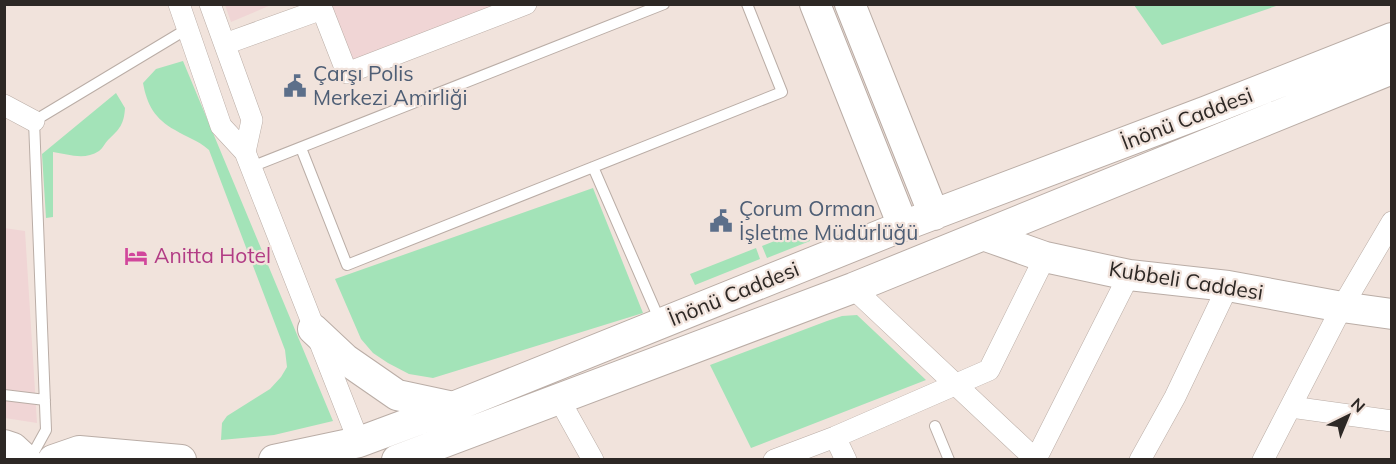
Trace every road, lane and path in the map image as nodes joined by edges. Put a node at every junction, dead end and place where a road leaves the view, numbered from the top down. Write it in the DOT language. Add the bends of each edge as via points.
graph roads {
  1 [pos="179,4"];
  2 [pos="210,4"];
  3 [pos="526,4"];
  4 [pos="664,4"];
  5 [pos="747,4"];
  6 [pos="815,4"];
  7 [pos="850,4"];
  8 [pos="187,29"];
  9 [pos="1392,39"];
  10 [pos="225,44"];
  11 [pos="1392,69"];
  12 [pos="4,105"];
  13 [pos="34,121"];
  14 [pos="301,147"];
  15 [pos="248,160"];
  16 [pos="592,168"];
  17 [pos="934,215"];
  18 [pos="1392,222"];
  19 [pos="903,226"];
  20 [pos="983,235"];
  21 [pos="1045,257"];
  22 [pos="1129,275"];
  23 [pos="1228,286"];
  24 [pos="853,288"];
  25 [pos="1342,307"];
  26 [pos="1392,314"];
  27 [pos="661,324"];
  28 [pos="313,329"];
  29 [pos="956,386"];
  30 [pos="4,395"];
  31 [pos="559,399"];
  32 [pos="45,400"];
  33 [pos="453,407"];
  34 [pos="1291,407"];
  35 [pos="1392,421"];
  36 [pos="935,426"];
  37 [pos="835,436"];
  38 [pos="359,442"];
  39 [pos="16,450"];
  40 [pos="53,459"];
  41 [pos="181,459"];
  42 [pos="274,459"];
  43 [pos="397,459"];
  44 [pos="592,459"];
  45 [pos="774,459"];
  46 [pos="846,459"];
  47 [pos="950,459"];
  48 [pos="1036,459"];
  49 [pos="1140,459"];
  50 [pos="1263,459"];
  1 -- 8 [label="street"];
  2 -- 10 [label="street"];
  3 -- 10 [label="street" via="347,73 322,9"];
  4 -- 14 [label="lane"];
  5 -- 16 [label="lane" via="782,92"];
  6 -- 19 [label="street"];
  7 -- 17 [label="street"];
  8 -- 13 [label="lane"];
  8 -- 15 [label="street" via="221,126"];
  9 -- 17 [label="street, İnönü Caddesi"];
  10 -- 15 [label="street" via="252,120"];
  11 -- 20 [label="street, İnönü Caddesi"];
  12 -- 13 [label="street"];
  13 -- 32 [label="lane"];
  14 -- 15 [label="lane"];
  14 -- 16 [label="lane" via="347,265"];
  15 -- 28 [label="street"];
  16 -- 27 [label="lane"];
  17 -- 19 [label="street, İnönü Caddesi"];
  18 -- 25 [label="street"];
  19 -- 27 [label="street, İnönü Caddesi"];
  20 -- 21 [label="street, Kubbeli Caddesi"];
  20 -- 24 [label="street, İnönü Caddesi"];
  21 -- 22 [label="street, Kubbeli Caddesi"];
  21 -- 29 [label="street" via="989,370"];
  22 -- 23 [label="street, Kubbeli Caddesi"];
  22 -- 48 [label="street"];
  23 -- 25 [label="street, Kubbeli Caddesi"];
  23 -- 49 [label="street" via="1175,397"];
  24 -- 29 [label="street"];
  24 -- 31 [label="street, İnönü Caddesi"];
  25 -- 26 [label="street, Kubbeli Caddesi"];
  25 -- 34 [label="street"];
  27 -- 33 [label="street, İnönü Caddesi"];
  28 -- 33 [label="street" via="345,359 397,395"];
  28 -- 38 [label="street"];
  29 -- 37 [label="street"];
  29 -- 48 [label="street"];
  30 -- 32 [label="lane"];
  31 -- 43 [label="street, İnönü Caddesi"];
  31 -- 44 [label="street"];
  32 -- 39 [label="lane" via="46,430"];
  33 -- 38 [label="street, İnönü Caddesi"];
  34 -- 35 [label="street"];
  34 -- 50 [label="street"];
  36 -- 47 [label="lane"];
  37 -- 45 [label="street"];
  37 -- 46 [label="street"];
  38 -- 42 [label="street, İnönü Caddesi"];
  40 -- 41 [label="street" via="78,451"];
}
